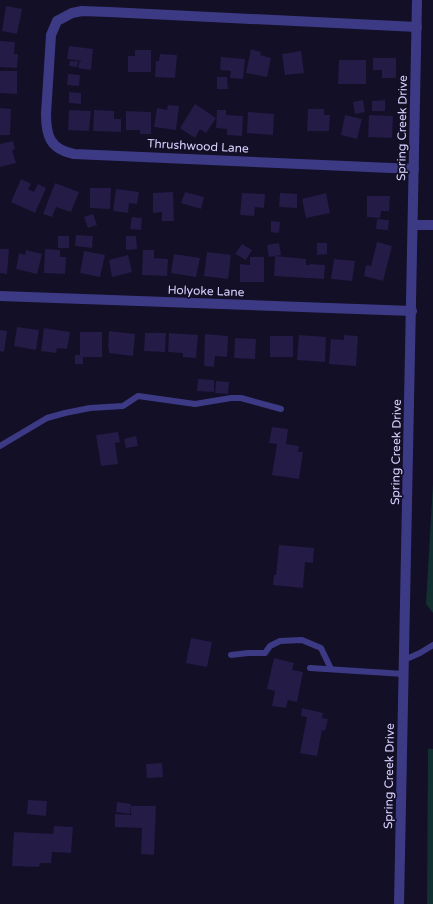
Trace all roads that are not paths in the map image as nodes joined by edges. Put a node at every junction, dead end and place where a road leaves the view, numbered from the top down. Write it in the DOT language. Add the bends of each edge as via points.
graph roads {
  1 [pos="417,0"];
  2 [pos="417,27"];
  3 [pos="414,169"];
  4 [pos="413,225"];
  5 [pos="433,225"];
  6 [pos="0,296"];
  7 [pos="412,311"];
  8 [pos="281,409"];
  9 [pos="0,446"];
  10 [pos="433,645"];
  11 [pos="231,655"];
  12 [pos="404,660"];
  13 [pos="310,668"];
  14 [pos="331,670"];
  15 [pos="404,674"];
  16 [pos="399,904"];
  1 -- 2 [label="street, Spring Creek Drive"];
  2 -- 3 [label="street, Spring Creek Drive"];
  2 -- 3 [label="street, Thrushwood Lane" via="109,12 72,13 57,21 51,35 46,127 48,137 56,147 74,154"];
  3 -- 4 [label="street, Spring Creek Drive"];
  4 -- 5 [label="street"];
  4 -- 7 [label="street, Spring Creek Drive"];
  6 -- 7 [label="street, Holyoke Lane"];
  7 -- 12 [label="street, Spring Creek Drive"];
  8 -- 9 [label="lane" via="241,398 195,404 138,396 123,406 90,408 47,418"];
  10 -- 12 [label="lane" via="420,654"];
  11 -- 14 [label="lane" via="265,653 270,646 280,641 302,640 321,648"];
  12 -- 15 [label="street, Spring Creek Drive"];
  13 -- 14 [label="lane"];
  14 -- 15 [label="lane"];
  15 -- 16 [label="street, Spring Creek Drive"];
}
